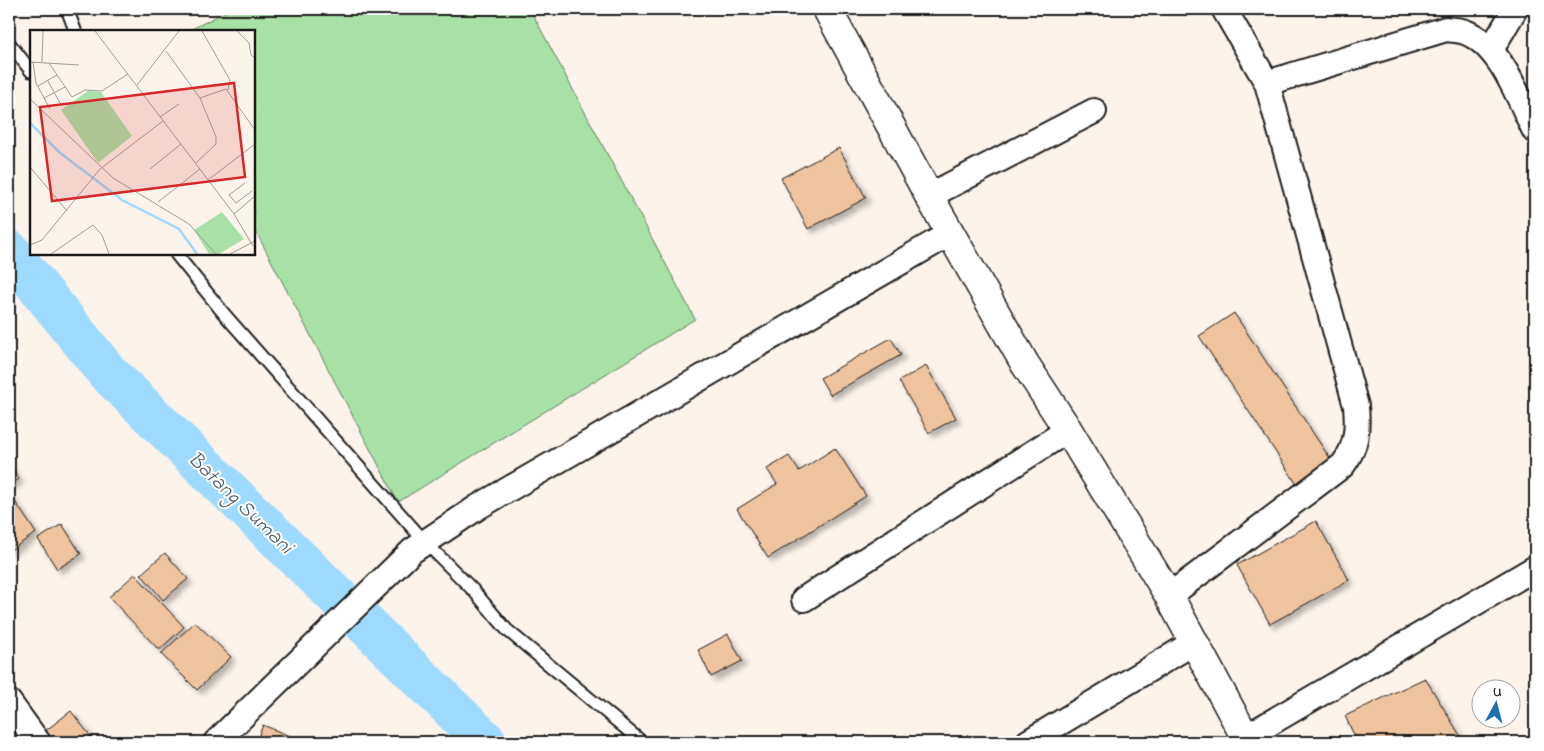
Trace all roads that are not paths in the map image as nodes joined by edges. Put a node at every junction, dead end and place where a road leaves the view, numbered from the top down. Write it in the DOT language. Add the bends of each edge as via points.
graph roads {
  1 [pos="67,9"];
  2 [pos="828,9"];
  3 [pos="1224,9"];
  4 [pos="1514,9"];
  5 [pos="76,30"];
  6 [pos="9,43"];
  7 [pos="1491,50"];
  8 [pos="30,70"];
  9 [pos="1267,83"];
  10 [pos="1094,110"];
  11 [pos="1535,132"];
  12 [pos="929,196"];
  13 [pos="951,233"];
  14 [pos="177,255"];
  15 [pos="1068,430"];
  16 [pos="418,547"];
  17 [pos="1535,568"];
  18 [pos="1169,596"];
  19 [pos="804,599"];
  20 [pos="1193,642"];
  21 [pos="9,702"];
  22 [pos="1247,740"];
  23 [pos="38,742"];
  24 [pos="216,742"];
  25 [pos="642,742"];
  26 [pos="1028,742"];
  1 -- 5 [label="lane"];
  2 -- 12 [label="street"];
  3 -- 9 [label="street"];
  4 -- 7 [label="street"];
  6 -- 8 [label="lane"];
  7 -- 9 [label="street" via="1465,32 1446,29"];
  7 -- 11 [label="street" via="1502,64"];
  9 -- 18 [label="street" via="1356,406 1356,438 1343,465"];
  10 -- 12 [label="street"];
  12 -- 13 [label="street"];
  13 -- 15 [label="street" via="1025,364"];
  13 -- 16 [label="street" via="478,507"];
  14 -- 16 [label="lane"];
  15 -- 18 [label="street"];
  15 -- 19 [label="street"];
  16 -- 24 [label="street"];
  16 -- 25 [label="lane" via="473,590 507,630"];
  17 -- 22 [label="street"];
  18 -- 20 [label="street"];
  20 -- 22 [label="street"];
  20 -- 26 [label="street"];
  21 -- 23 [label="street"];
}
